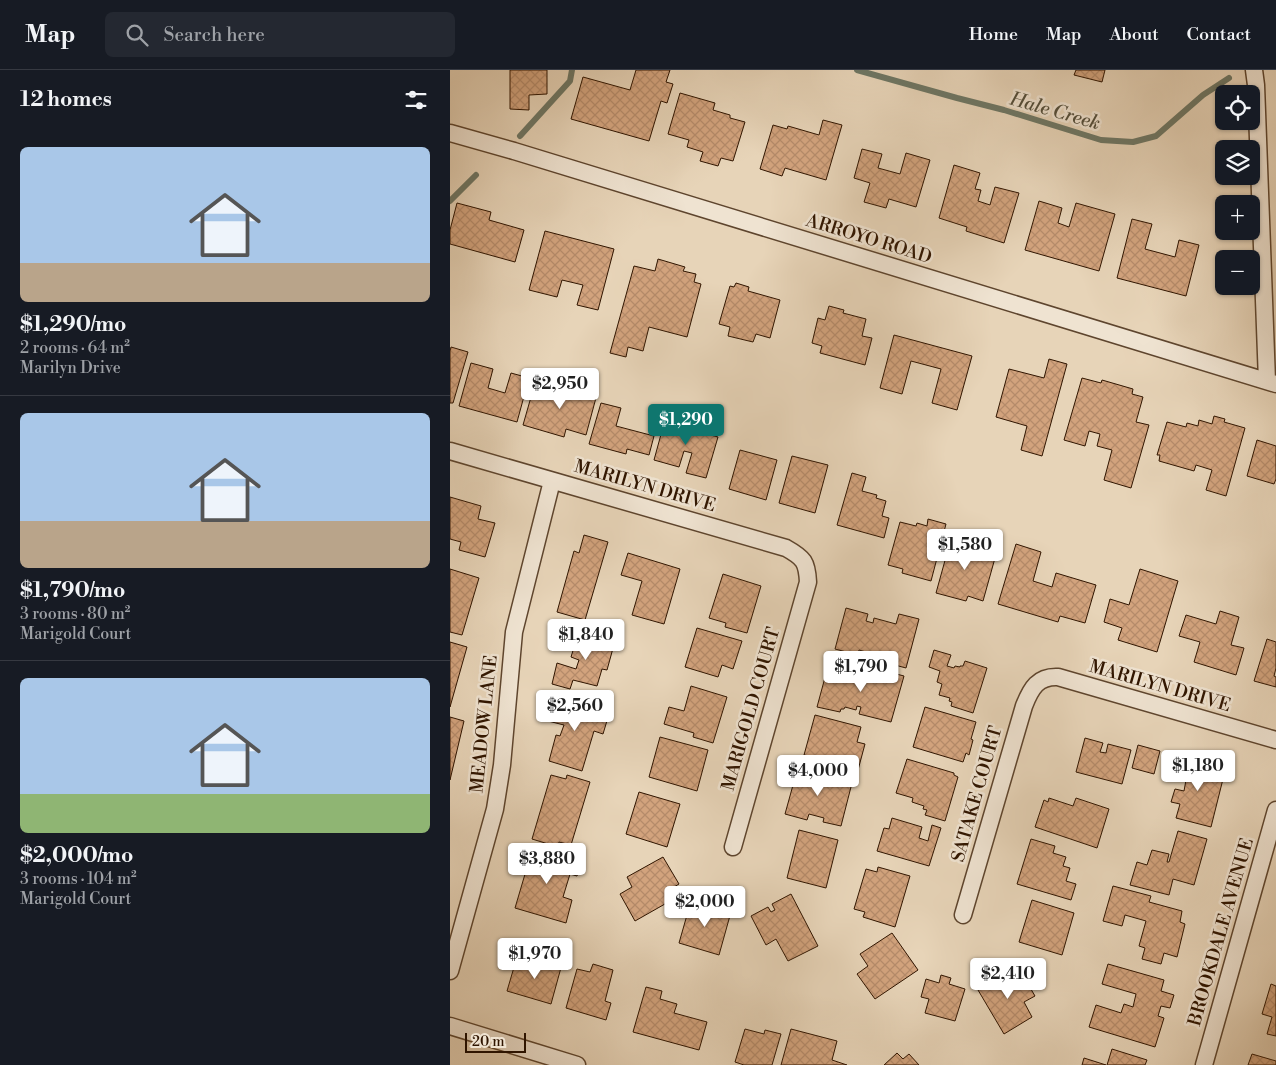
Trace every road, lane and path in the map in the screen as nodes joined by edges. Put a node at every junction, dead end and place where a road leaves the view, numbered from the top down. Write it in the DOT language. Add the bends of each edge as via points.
graph roads {
  1 [pos="1254,70"];
  2 [pos="450,133"];
  3 [pos="1271,383"];
  4 [pos="450,451"];
  5 [pos="552,481"];
  6 [pos="808,582"];
  7 [pos="1034,686"];
  8 [pos="1276,740"];
  9 [pos="1276,810"];
  10 [pos="733,847"];
  11 [pos="963,915"];
  12 [pos="450,971"];
  13 [pos="450,1026"];
  14 [pos="577,1065"];
  15 [pos="1204,1065"];
  1 -- 3 [label="street"];
  2 -- 3 [label="street, ARROYO ROAD"];
  4 -- 5 [label="street, MARILYN DRIVE"];
  5 -- 6 [label="street, MARILYN DRIVE" via="786,548 800,557 807,567"];
  5 -- 12 [label="street, MEADOW LANE" via="514,632 495,809"];
  6 -- 10 [label="street, MARIGOLD COURT"];
  7 -- 8 [label="street, MARILYN DRIVE" via="1042,679 1058,677"];
  7 -- 11 [label="street, SATAKE COURT" via="1024,706"];
  9 -- 15 [label="street, BROOKDALE AVENUE"];
  13 -- 14 [label="street"];
}
